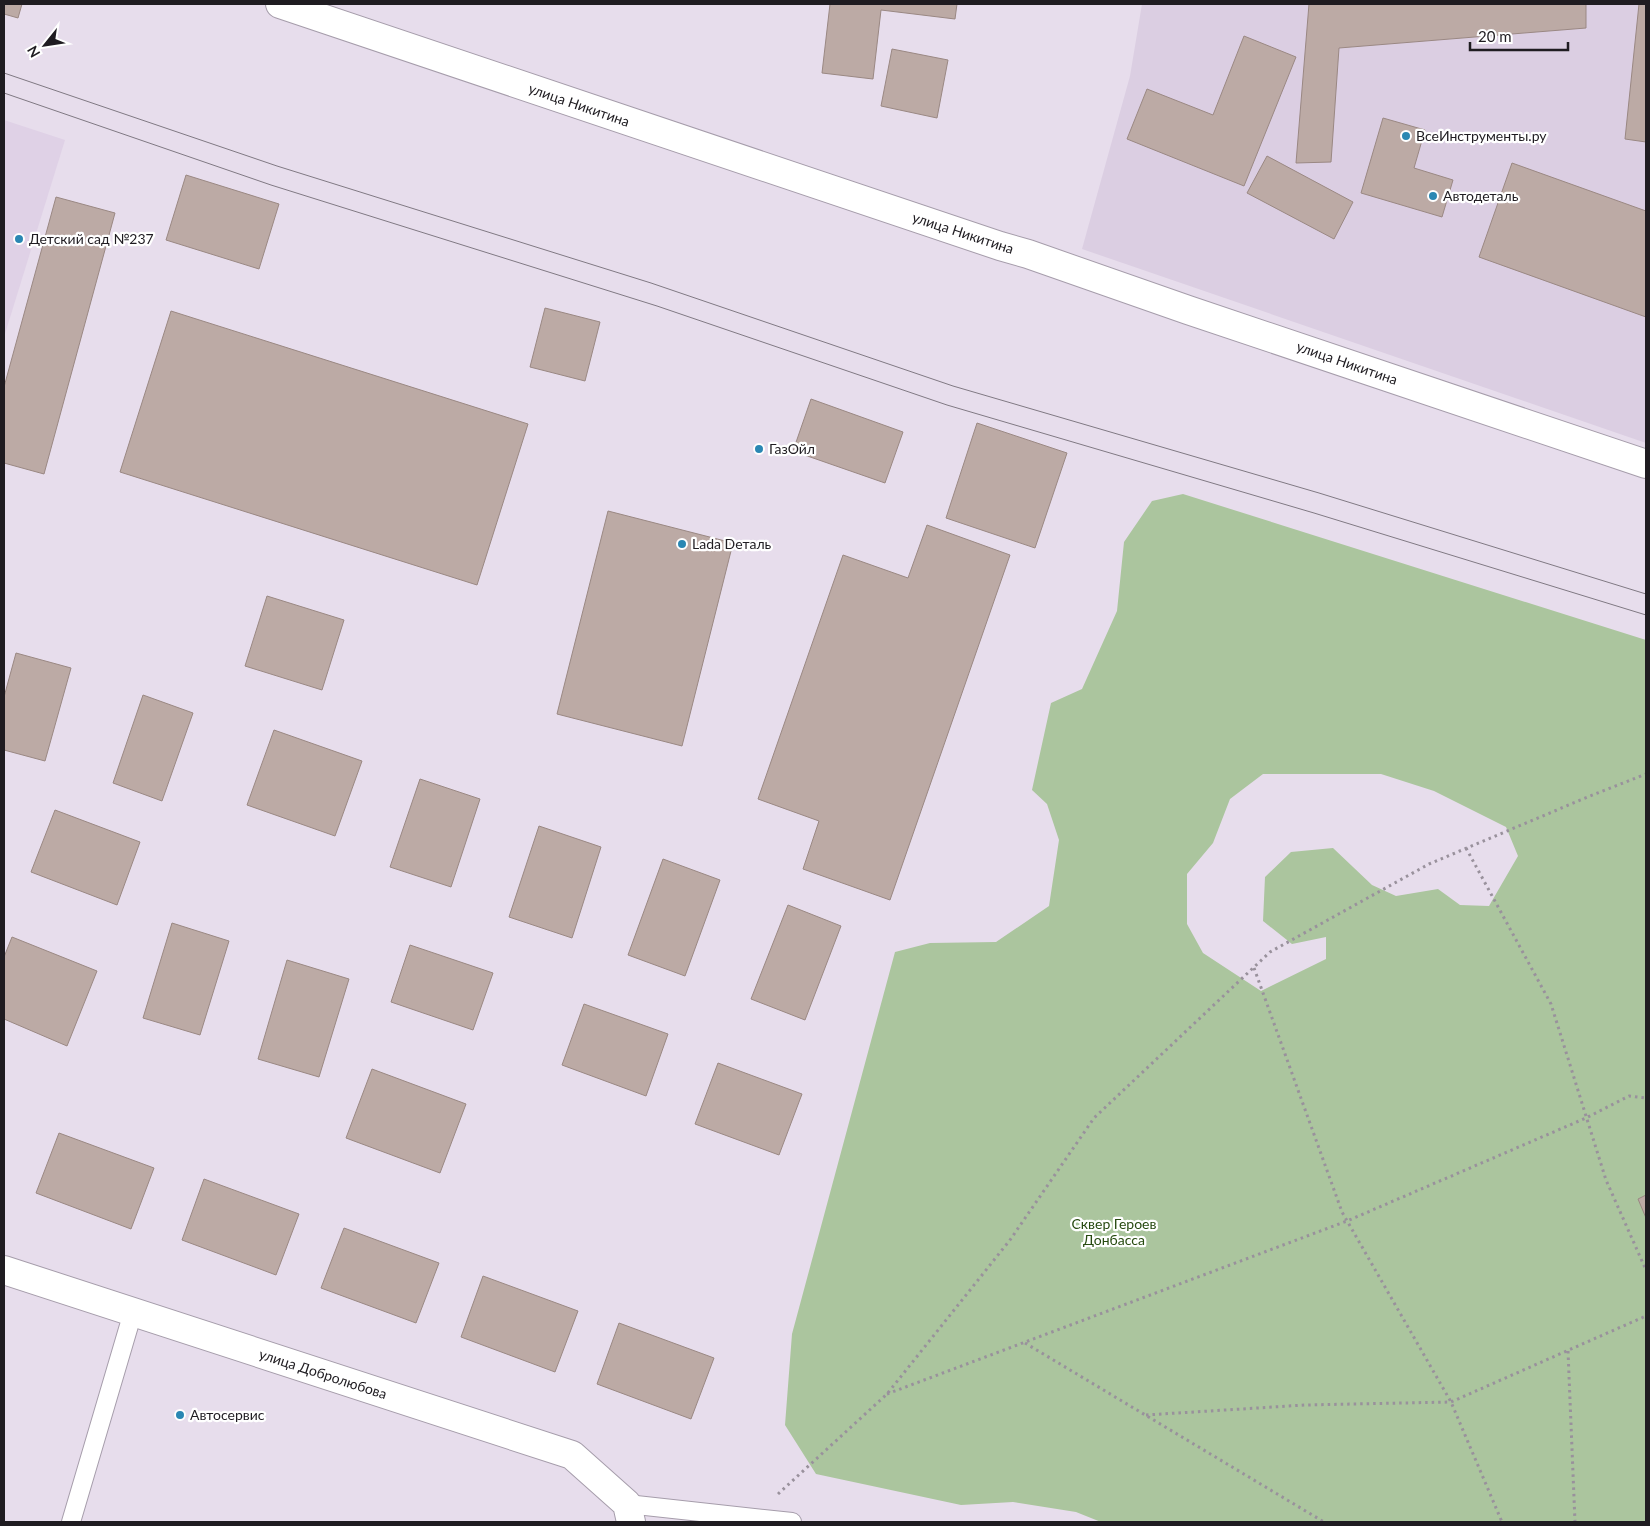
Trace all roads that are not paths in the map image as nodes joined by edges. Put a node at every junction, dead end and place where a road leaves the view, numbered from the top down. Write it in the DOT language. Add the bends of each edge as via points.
graph roads {
  1 [pos="280,4"];
  2 [pos="1646,464"];
  3 [pos="4,1270"];
  4 [pos="133,1312"];
  5 [pos="629,1513"];
  6 [pos="71,1522"];
  7 [pos="792,1522"];
  1 -- 2 [label="main road, улица Никитина"];
  3 -- 4 [label="main road, улица Добролюбова"];
  4 -- 5 [label="main road, улица Добролюбова" via="572,1455"];
  4 -- 6 [label="lane"];
  5 -- 7 [label="lane"];
}
